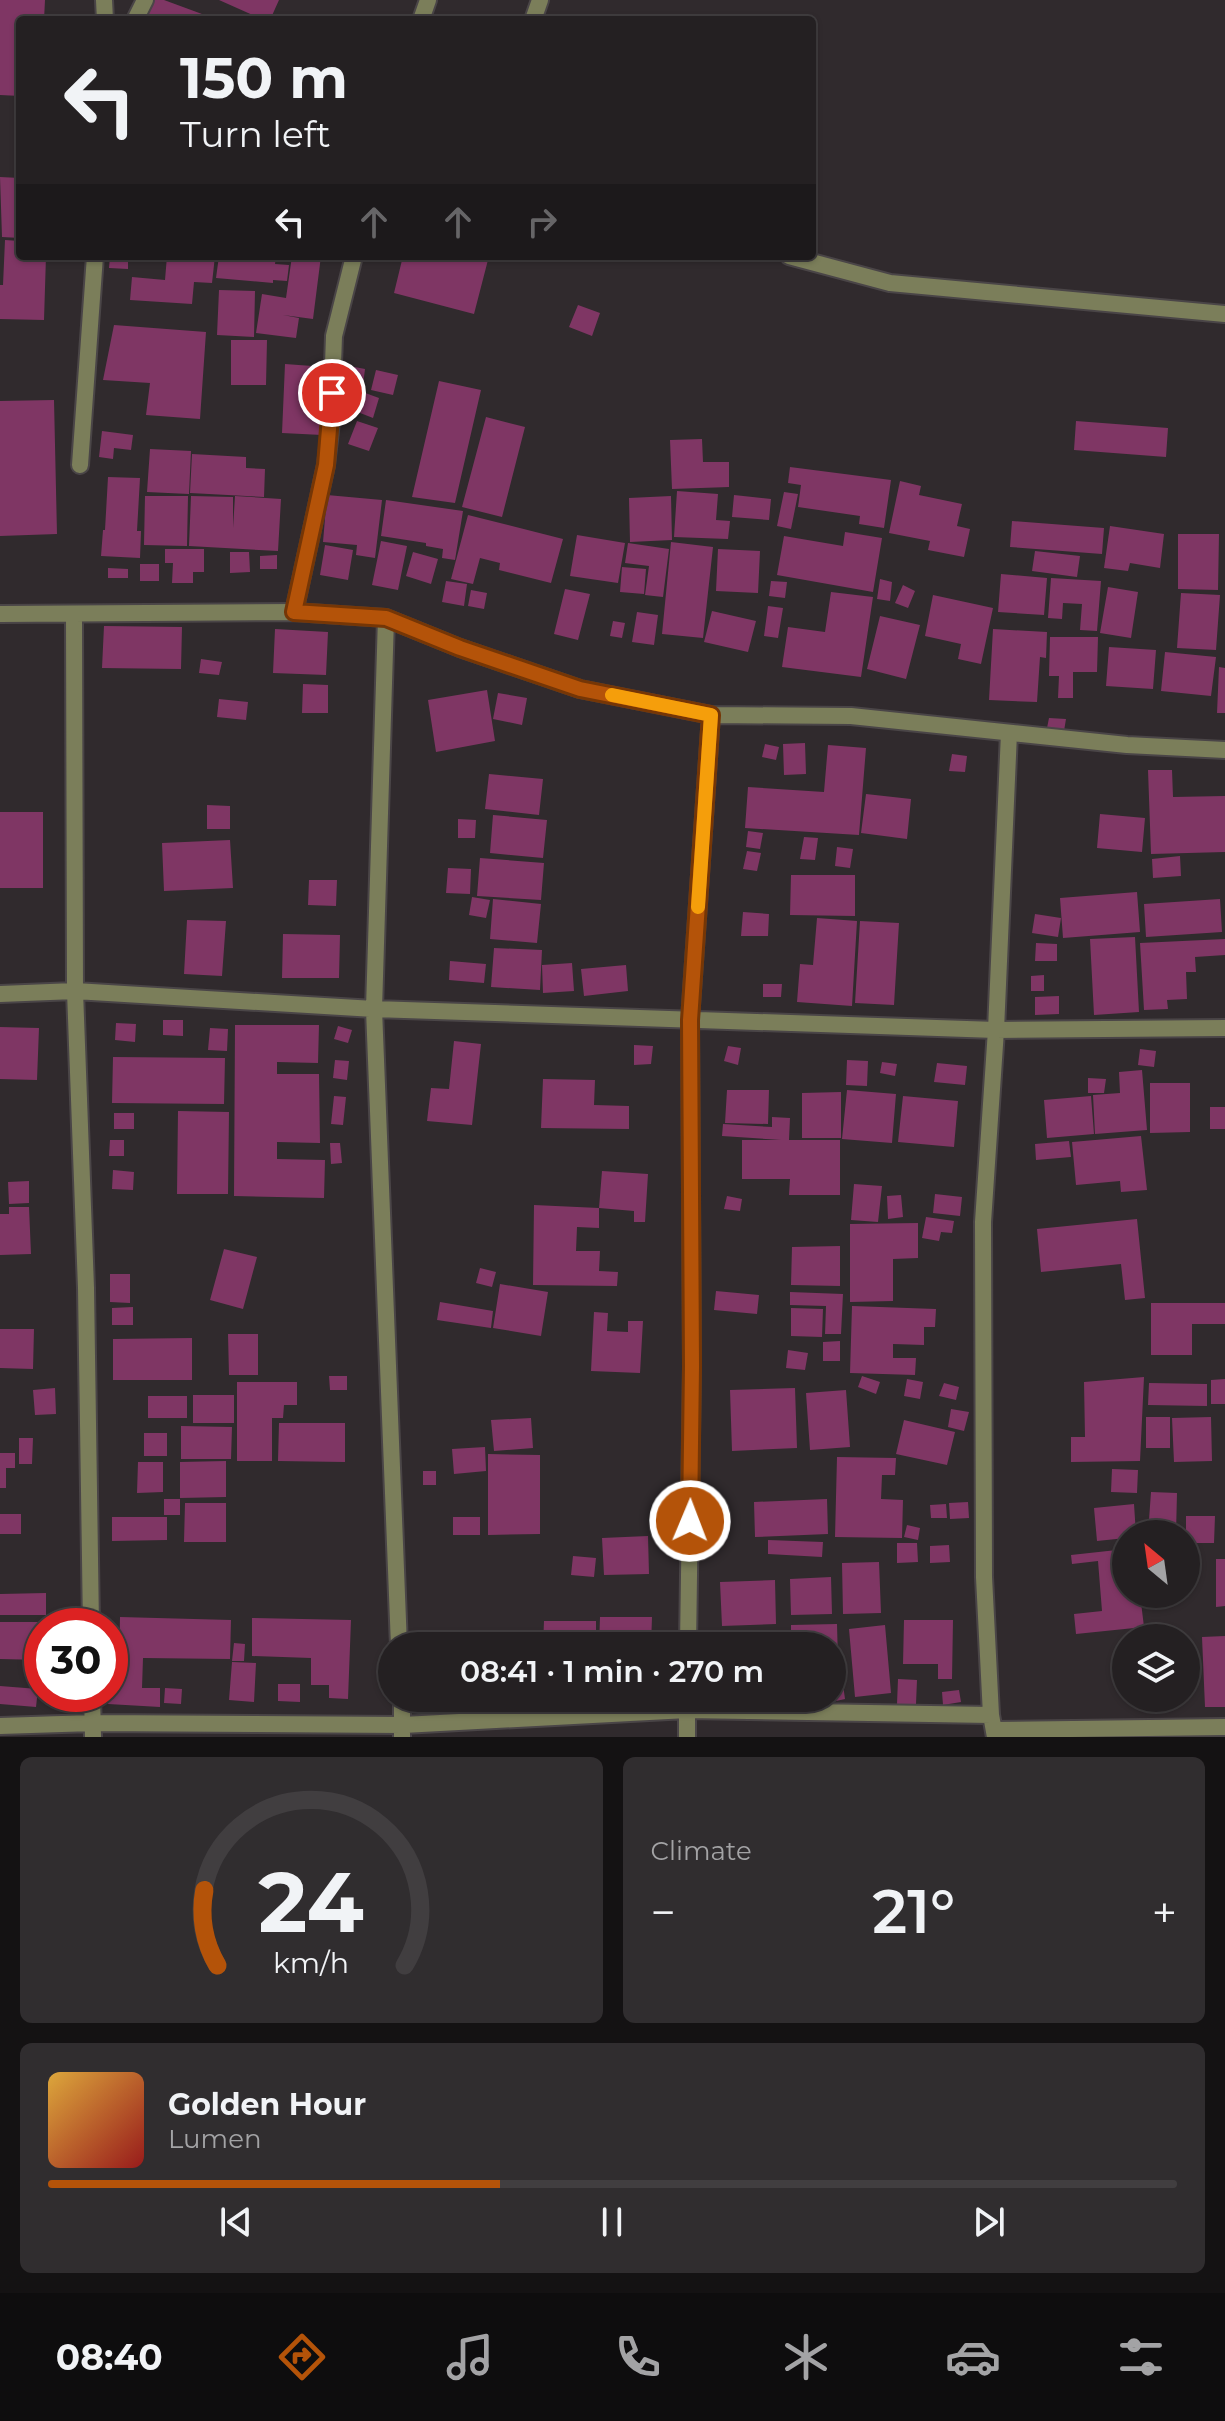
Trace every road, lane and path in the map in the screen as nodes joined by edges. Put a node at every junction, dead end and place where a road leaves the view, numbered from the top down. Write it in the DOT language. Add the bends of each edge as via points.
graph roads {
  1 [pos="95,260"];
  2 [pos="353,260"];
  3 [pos="804,260"];
  4 [pos="1225,314"];
  5 [pos="80,465"];
  6 [pos="294,612"];
  7 [pos="0,614"];
  8 [pos="74,614"];
  9 [pos="386,618"];
  10 [pos="711,715"];
  11 [pos="1009,733"];
  12 [pos="1225,750"];
  13 [pos="75,991"];
  14 [pos="0,994"];
  15 [pos="374,1009"];
  16 [pos="690,1020"];
  17 [pos="1225,1028"];
  18 [pos="996,1030"];
  19 [pos="91,1608"];
  20 [pos="398,1632"];
  21 [pos="688,1632"];
  22 [pos="603,1712"];
  23 [pos="687,1712"];
  24 [pos="793,1712"];
  25 [pos="0,1726"];
  26 [pos="993,1727"];
  27 [pos="1225,1727"];
  28 [pos="93,1730"];
  29 [pos="402,1731"];
  30 [pos="687,1737"];
  1 -- 5 [label="street"];
  2 -- 6 [label="street" via="334,336 326,465"];
  3 -- 4 [label="street" via="890,283"];
  6 -- 8 [label="street"];
  6 -- 9 [label="street"];
  7 -- 8 [label="street"];
  8 -- 13 [label="street"];
  9 -- 10 [label="street" via="580,689"];
  9 -- 15 [label="street"];
  10 -- 11 [label="street" via="851,716"];
  10 -- 16 [label="street"];
  11 -- 12 [label="street"];
  11 -- 18 [label="street"];
  13 -- 14 [label="street"];
  13 -- 15 [label="street"];
  13 -- 19 [label="street"];
  15 -- 16 [label="street"];
  15 -- 20 [label="street"];
  16 -- 18 [label="street"];
  16 -- 21 [label="street"];
  17 -- 18 [label="street"];
  18 -- 26 [label="street" via="983,1222 984,1577"];
  22 -- 29 [label="street"];
  23 -- 30 [label="street"];
  24 -- 26 [label="street"];
  25 -- 28 [label="street"];
  26 -- 27 [label="street"];
  28 -- 29 [label="street"];
}
